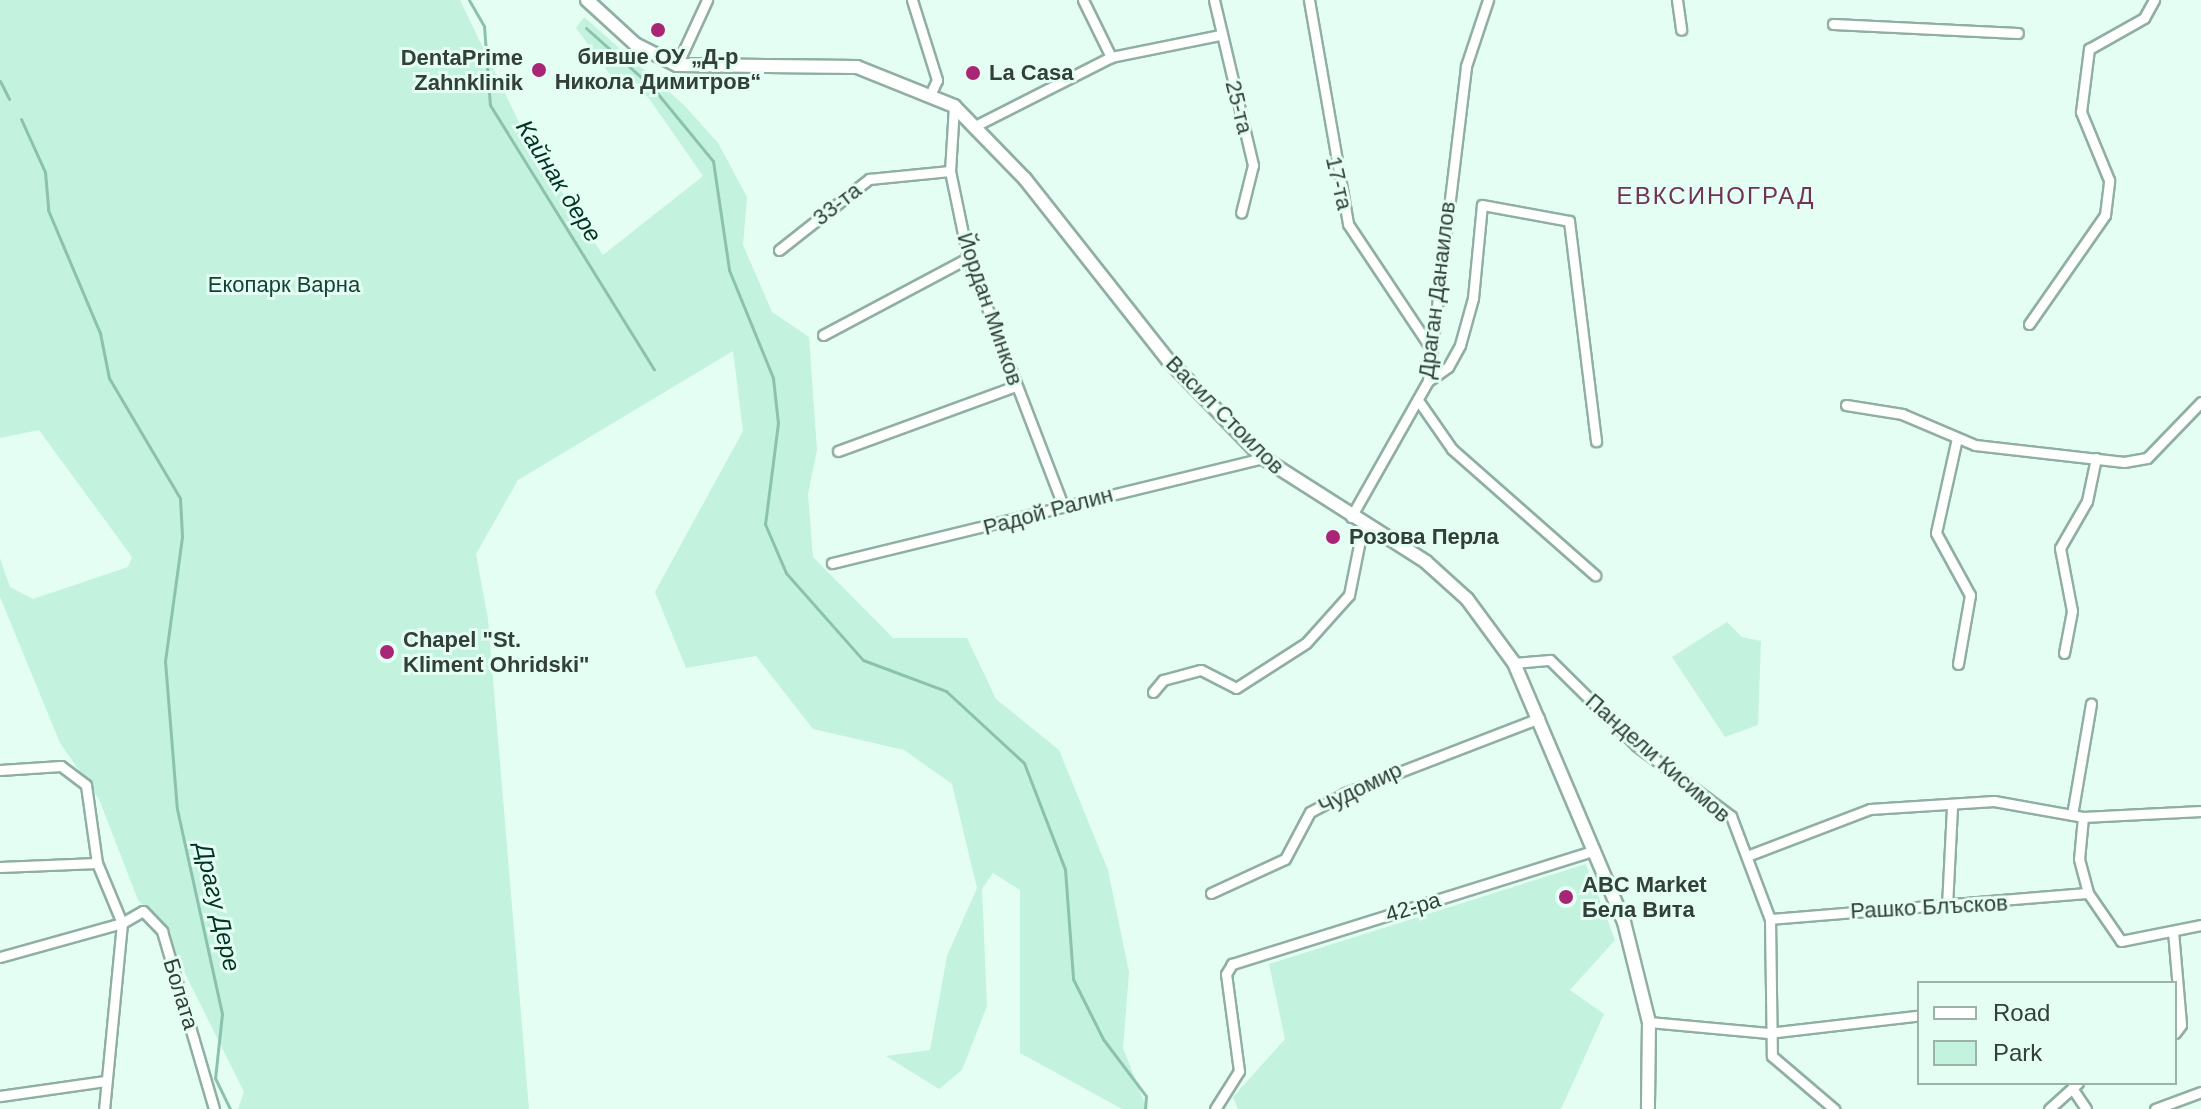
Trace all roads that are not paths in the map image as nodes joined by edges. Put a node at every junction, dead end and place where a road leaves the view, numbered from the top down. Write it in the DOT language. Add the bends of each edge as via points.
graph roads {
  1 [pos="587,0"];
  2 [pos="707,0"];
  3 [pos="912,0"];
  4 [pos="1083,0"];
  5 [pos="1214,0"];
  6 [pos="1309,0"];
  7 [pos="1488,0"];
  8 [pos="1677,0"];
  9 [pos="2154,0"];
  10 [pos="1833,24"];
  11 [pos="1681,30"];
  12 [pos="2018,33"];
  13 [pos="1220,35"];
  14 [pos="1111,57"];
  15 [pos="677,65"];
  16 [pos="931,93"];
  17 [pos="954,106"];
  18 [pos="977,125"];
  19 [pos="950,171"];
  20 [pos="1241,213"];
  21 [pos="779,250"];
  22 [pos="968,258"];
  23 [pos="2029,324"];
  24 [pos="823,335"];
  25 [pos="1428,344"];
  26 [pos="1428,381"];
  27 [pos="1016,386"];
  28 [pos="2201,402"];
  29 [pos="1420,403"];
  30 [pos="1846,405"];
  31 [pos="1957,438"];
  32 [pos="1596,441"];
  33 [pos="838,451"];
  34 [pos="1263,458"];
  35 [pos="2096,458"];
  36 [pos="1063,506"];
  37 [pos="1351,517"];
  38 [pos="1363,525"];
  39 [pos="832,563"];
  40 [pos="1595,575"];
  41 [pos="2064,653"];
  42 [pos="1514,663"];
  43 [pos="1958,664"];
  44 [pos="1153,692"];
  45 [pos="2091,704"];
  46 [pos="1539,718"];
  47 [pos="0,770"];
  48 [pos="1952,807"];
  49 [pos="2201,811"];
  50 [pos="2077,816"];
  51 [pos="1595,850"];
  52 [pos="1747,856"];
  53 [pos="97,863"];
  54 [pos="0,867"];
  55 [pos="1211,893"];
  56 [pos="2088,893"];
  57 [pos="1947,906"];
  58 [pos="1770,919"];
  59 [pos="122,923"];
  60 [pos="2201,925"];
  61 [pos="2173,931"];
  62 [pos="0,957"];
  63 [pos="1916,1016"];
  64 [pos="1649,1022"];
  65 [pos="2177,1030"];
  66 [pos="1768,1033"];
  67 [pos="106,1081"];
  68 [pos="2075,1086"];
  69 [pos="2201,1092"];
  70 [pos="0,1096"];
  71 [pos="104,1109"];
  72 [pos="214,1109"];
  73 [pos="1215,1109"];
  74 [pos="1648,1109"];
  75 [pos="1834,1109"];
  76 [pos="2049,1109"];
  77 [pos="2086,1109"];
  78 [pos="2155,1109"];
  1 -- 15 [label="street, Васил Стоилов" via="635,44"];
  2 -- 15 [label="street"];
  3 -- 16 [label="street" via="937,80"];
  4 -- 14 [label="street"];
  5 -- 13 [label="street, 25-та"];
  6 -- 25 [label="street, 17-та" via="1348,224"];
  7 -- 25 [label="street, Драган Данаилов" via="1466,66"];
  8 -- 11 [label="street"];
  9 -- 23 [label="street" via="2144,18 2089,49 2081,112 2109,180 2105,215"];
  10 -- 12 [label="street"];
  13 -- 14 [label="street"];
  13 -- 20 [label="street, 25-та" via="1253,165"];
  14 -- 18 [label="street"];
  15 -- 16 [label="street, Васил Стоилов" via="857,67"];
  16 -- 17 [label="street, Васил Стоилов"];
  17 -- 18 [label="street, Васил Стоилов"];
  17 -- 19 [label="street, Йордан Минков"];
  18 -- 34 [label="street, Васил Стоилов" via="1168,360"];
  19 -- 21 [label="street, 33-та" via="869,179"];
  19 -- 22 [label="street, Йордан Минков"];
  22 -- 24 [label="street"];
  22 -- 27 [label="street, Йордан Минков"];
  25 -- 26 [label="street, Драган Данаилов"];
  26 -- 29 [label="street, Драган Данаилов"];
  26 -- 32 [label="street" via="1448,367 1460,345 1482,205 1569,221"];
  27 -- 33 [label="street"];
  27 -- 36 [label="street, Йордан Минков"];
  28 -- 35 [label="street" via="2147,458"];
  29 -- 37 [label="street, Драган Данаилов"];
  29 -- 40 [label="street" via="1452,449"];
  30 -- 31 [label="street" via="1902,414"];
  31 -- 35 [label="street" via="2044,457"];
  31 -- 43 [label="street" via="1936,533 1969,586"];
  34 -- 36 [label="street, Радой Ралин"];
  34 -- 37 [label="street, Васил Стоилов"];
  35 -- 41 [label="street" via="2087,501 2060,548 2072,611"];
  36 -- 39 [label="street, Радой Ралин"];
  37 -- 38 [label="street, Васил Стоилов"];
  38 -- 42 [label="street, Васил Стоилов" via="1452,584"];
  38 -- 44 [label="street" via="1349,595 1306,643 1236,688 1201,670 1163,680"];
  42 -- 46 [label="street, Васил Стоилов"];
  42 -- 52 [label="street, Пандели Кисимов" via="1550,660 1637,746 1731,816"];
  45 -- 50 [label="street"];
  46 -- 51 [label="street, Васил Стоилов"];
  46 -- 55 [label="street, Чудомир" via="1345,793 1310,812 1285,859"];
  47 -- 53 [label="street" via="61,766 74,772 93,801"];
  48 -- 50 [label="street" via="1994,801"];
  48 -- 52 [label="street" via="1854,812"];
  48 -- 57 [label="street"];
  49 -- 50 [label="street"];
  50 -- 56 [label="street" via="2079,859"];
  51 -- 64 [label="street, Васил Стоилов" via="1630,941"];
  51 -- 73 [label="street, 42-ра" via="1232,964 1226,974 1239,1071"];
  52 -- 58 [label="street, Пандели Кисимов"];
  53 -- 54 [label="street"];
  53 -- 59 [label="street"];
  56 -- 57 [label="street, Рашко Блъсков"];
  56 -- 61 [label="street" via="2121,941"];
  57 -- 58 [label="street, Рашко Блъсков"];
  58 -- 66 [label="street, Пандели Кисимов"];
  59 -- 62 [label="street"];
  59 -- 67 [label="street"];
  59 -- 72 [label="street, Болата" via="143,911 162,931"];
  60 -- 61 [label="street"];
  61 -- 65 [label="street" via="2181,1025"];
  63 -- 66 [label="street"];
  64 -- 66 [label="street"];
  64 -- 74 [label="street, Васил Стоилов"];
  66 -- 75 [label="street, Пандели Кисимов" via="1779,1067"];
  67 -- 70 [label="street"];
  67 -- 71 [label="street"];
  68 -- 76 [label="street"];
  68 -- 77 [label="street"];
  69 -- 78 [label="street"];
}
